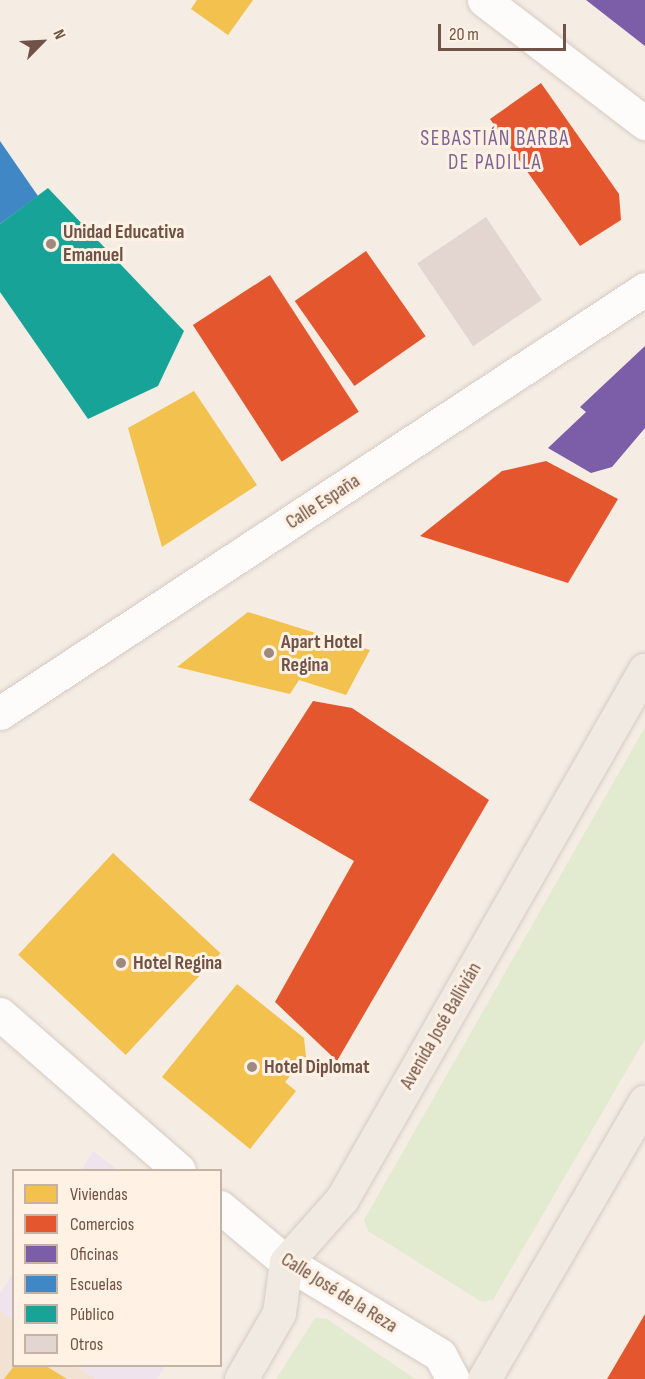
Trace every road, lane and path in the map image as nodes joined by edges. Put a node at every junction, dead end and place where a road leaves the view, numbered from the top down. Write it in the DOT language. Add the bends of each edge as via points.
graph roads {
  1 [pos="483,0"];
  2 [pos="645,123"];
  3 [pos="645,289"];
  4 [pos="645,669"];
  5 [pos="0,712"];
  6 [pos="0,1014"];
  7 [pos="645,1101"];
  8 [pos="178,1169"];
  9 [pos="222,1209"];
  10 [pos="286,1262"];
  11 [pos="241,1379"];
  12 [pos="453,1379"];
  13 [pos="484,1379"];
  1 -- 2 [label="street"];
  3 -- 5 [label="street, Calle España"];
  4 -- 10 [label="main road, Avenida José Ballivián" via="342,1199"];
  6 -- 8 [label="street"];
  7 -- 13 [label="main road"];
  9 -- 10 [label="street, Calle José de la Reza"];
  10 -- 11 [label="main road" via="279,1313"];
  10 -- 12 [label="street, Calle José de la Reza" via="440,1355"];
}
